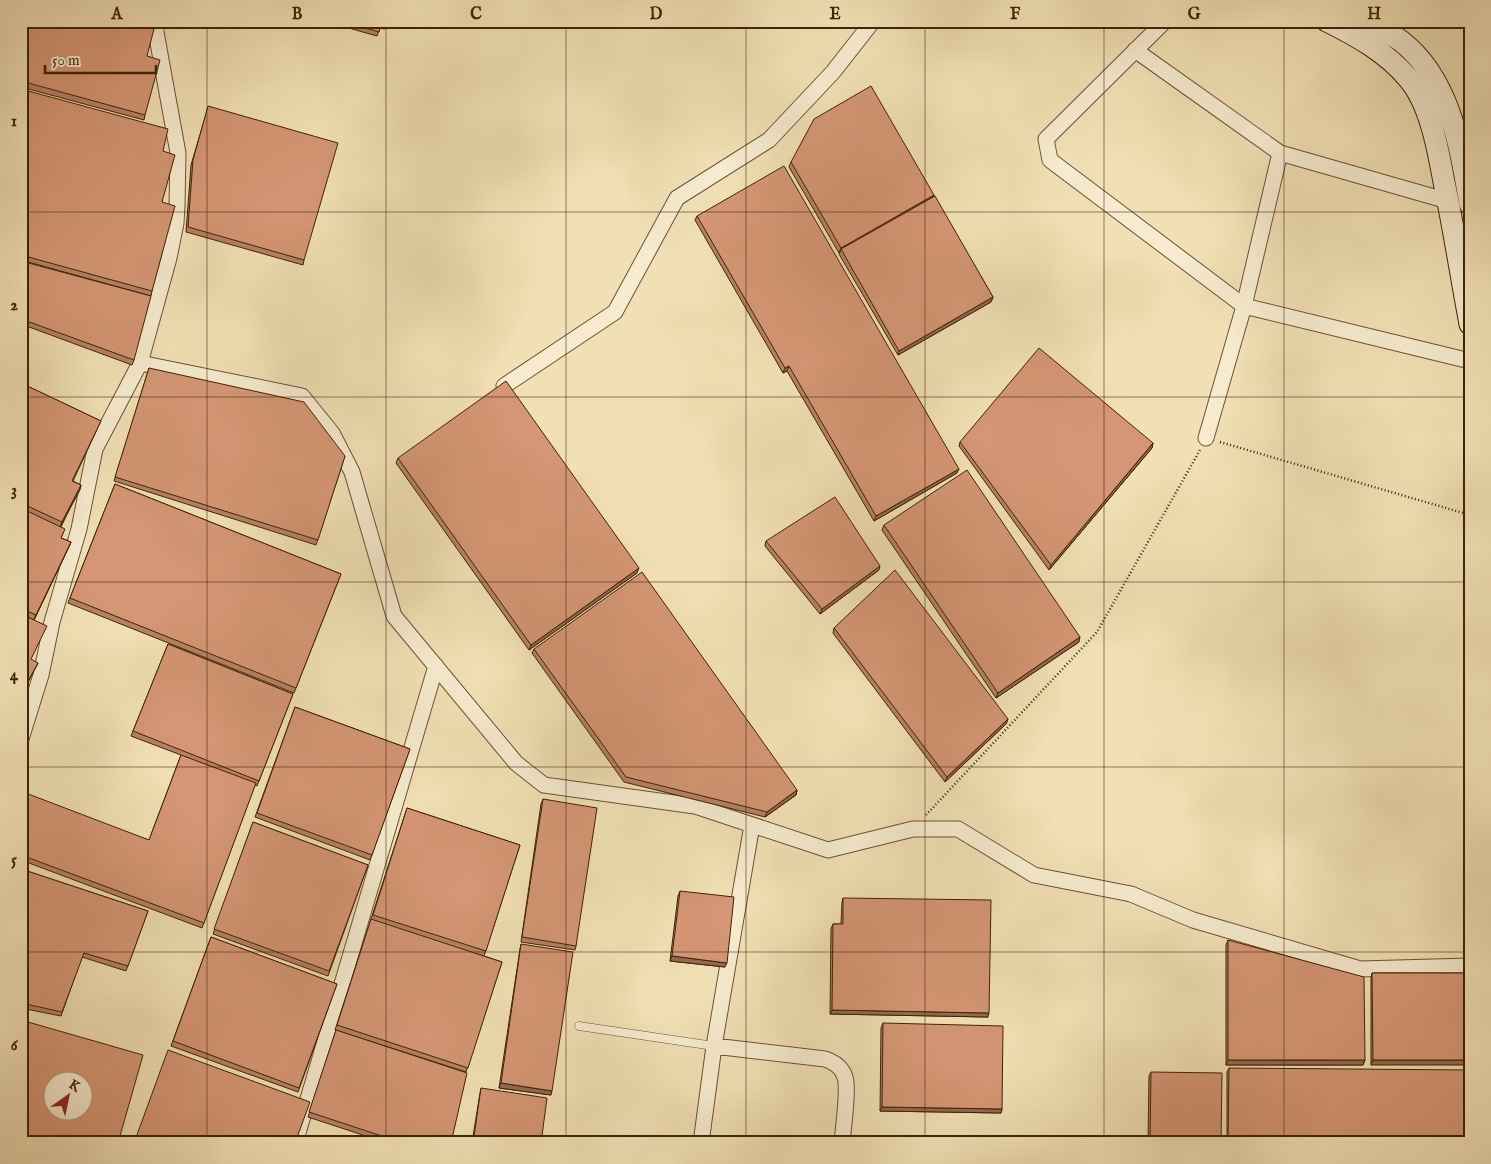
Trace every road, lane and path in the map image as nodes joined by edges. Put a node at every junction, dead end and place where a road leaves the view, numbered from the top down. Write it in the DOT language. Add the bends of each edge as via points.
graph roads {
  1 [pos="154,21"];
  2 [pos="873,21"];
  3 [pos="1165,21"];
  4 [pos="1327,21"];
  5 [pos="1367,25"];
  6 [pos="1135,50"];
  7 [pos="1280,153"];
  8 [pos="1448,201"];
  9 [pos="1470,204"];
  10 [pos="1244,306"];
  11 [pos="1470,324"];
  12 [pos="1470,360"];
  13 [pos="140,363"];
  14 [pos="504,386"];
  15 [pos="1206,438"];
  16 [pos="1470,515"];
  17 [pos="436,666"];
  18 [pos="21,739"];
  19 [pos="752,825"];
  20 [pos="913,829"];
  21 [pos="1470,966"];
  22 [pos="579,1026"];
  23 [pos="714,1046"];
  24 [pos="295,1143"];
  25 [pos="701,1143"];
  26 [pos="842,1143"];
  1 -- 13 [label="street" via="178,153 177,206 169,258"];
  2 -- 14 [label="street" via="833,72 769,140 677,198 615,312"];
  3 -- 6 [label="street"];
  4 -- 5 [label="street"];
  5 -- 8 [label="street" via="1387,57 1409,79 1423,104 1435,138"];
  5 -- 9 [label="street" via="1401,41 1433,78 1454,128"];
  6 -- 7 [label="street"];
  6 -- 10 [label="street" via="1046,139 1050,160"];
  7 -- 8 [label="street"];
  7 -- 10 [label="street"];
  8 -- 11 [label="street"];
  10 -- 12 [label="street"];
  10 -- 15 [label="street"];
  13 -- 17 [label="street" via="302,396 332,433 352,472 394,616"];
  13 -- 18 [label="street" via="95,449 41,675"];
  15 -- 16 [label="path"];
  15 -- 20 [label="path" via="1097,632"];
  17 -- 19 [label="street" via="516,763 544,786 695,806"];
  17 -- 24 [label="street"];
  19 -- 20 [label="street" via="828,850"];
  19 -- 23 [label="street"];
  20 -- 21 [label="street" via="958,829 1034,875 1131,894 1193,920 1360,969"];
  22 -- 23 [label="lane"];
  23 -- 25 [label="street"];
  23 -- 26 [label="street" via="833,1062 846,1082"];
}
